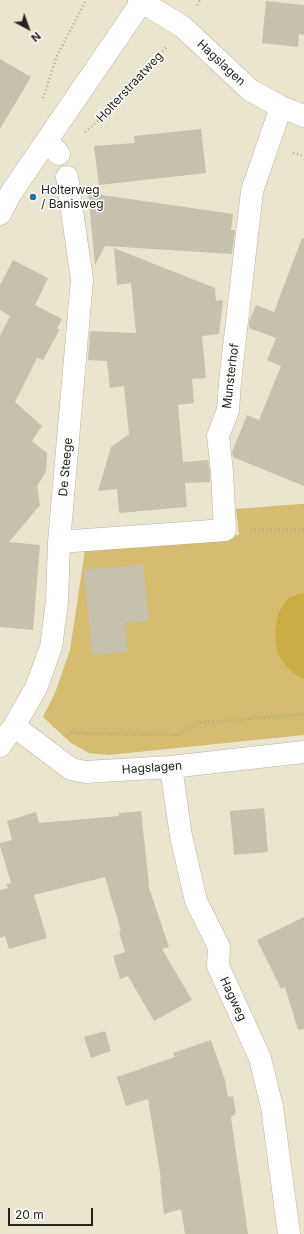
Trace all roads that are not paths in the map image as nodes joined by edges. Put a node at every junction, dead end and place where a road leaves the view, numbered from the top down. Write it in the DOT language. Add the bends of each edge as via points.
graph roads {
  1 [pos="141,1"];
  2 [pos="281,107"];
  3 [pos="304,116"];
  4 [pos="67,177"];
  5 [pos="0,214"];
  6 [pos="60,542"];
  7 [pos="14,726"];
  8 [pos="0,746"];
  9 [pos="304,752"];
  10 [pos="171,767"];
  11 [pos="289,1234"];
  1 -- 2 [label="street, Hagslagen" via="183,27 250,90"];
  1 -- 5 [label="street" via="53,147 11,193"];
  2 -- 3 [label="street, Hagslagen"];
  2 -- 6 [label="street, Munsterhof" via="252,191 228,410 218,436 225,530"];
  4 -- 6 [label="street, De Steege" via="82,279"];
  6 -- 7 [label="street, De Steege" via="51,647 36,688"];
  7 -- 8 [label="street, De Steege"];
  7 -- 10 [label="street, Hagslagen" via="71,769 85,772"];
  9 -- 10 [label="street, Hagslagen"];
  10 -- 11 [label="street, Hagweg" via="181,836 196,901 219,947 218,966 260,1058 272,1107"];
}
